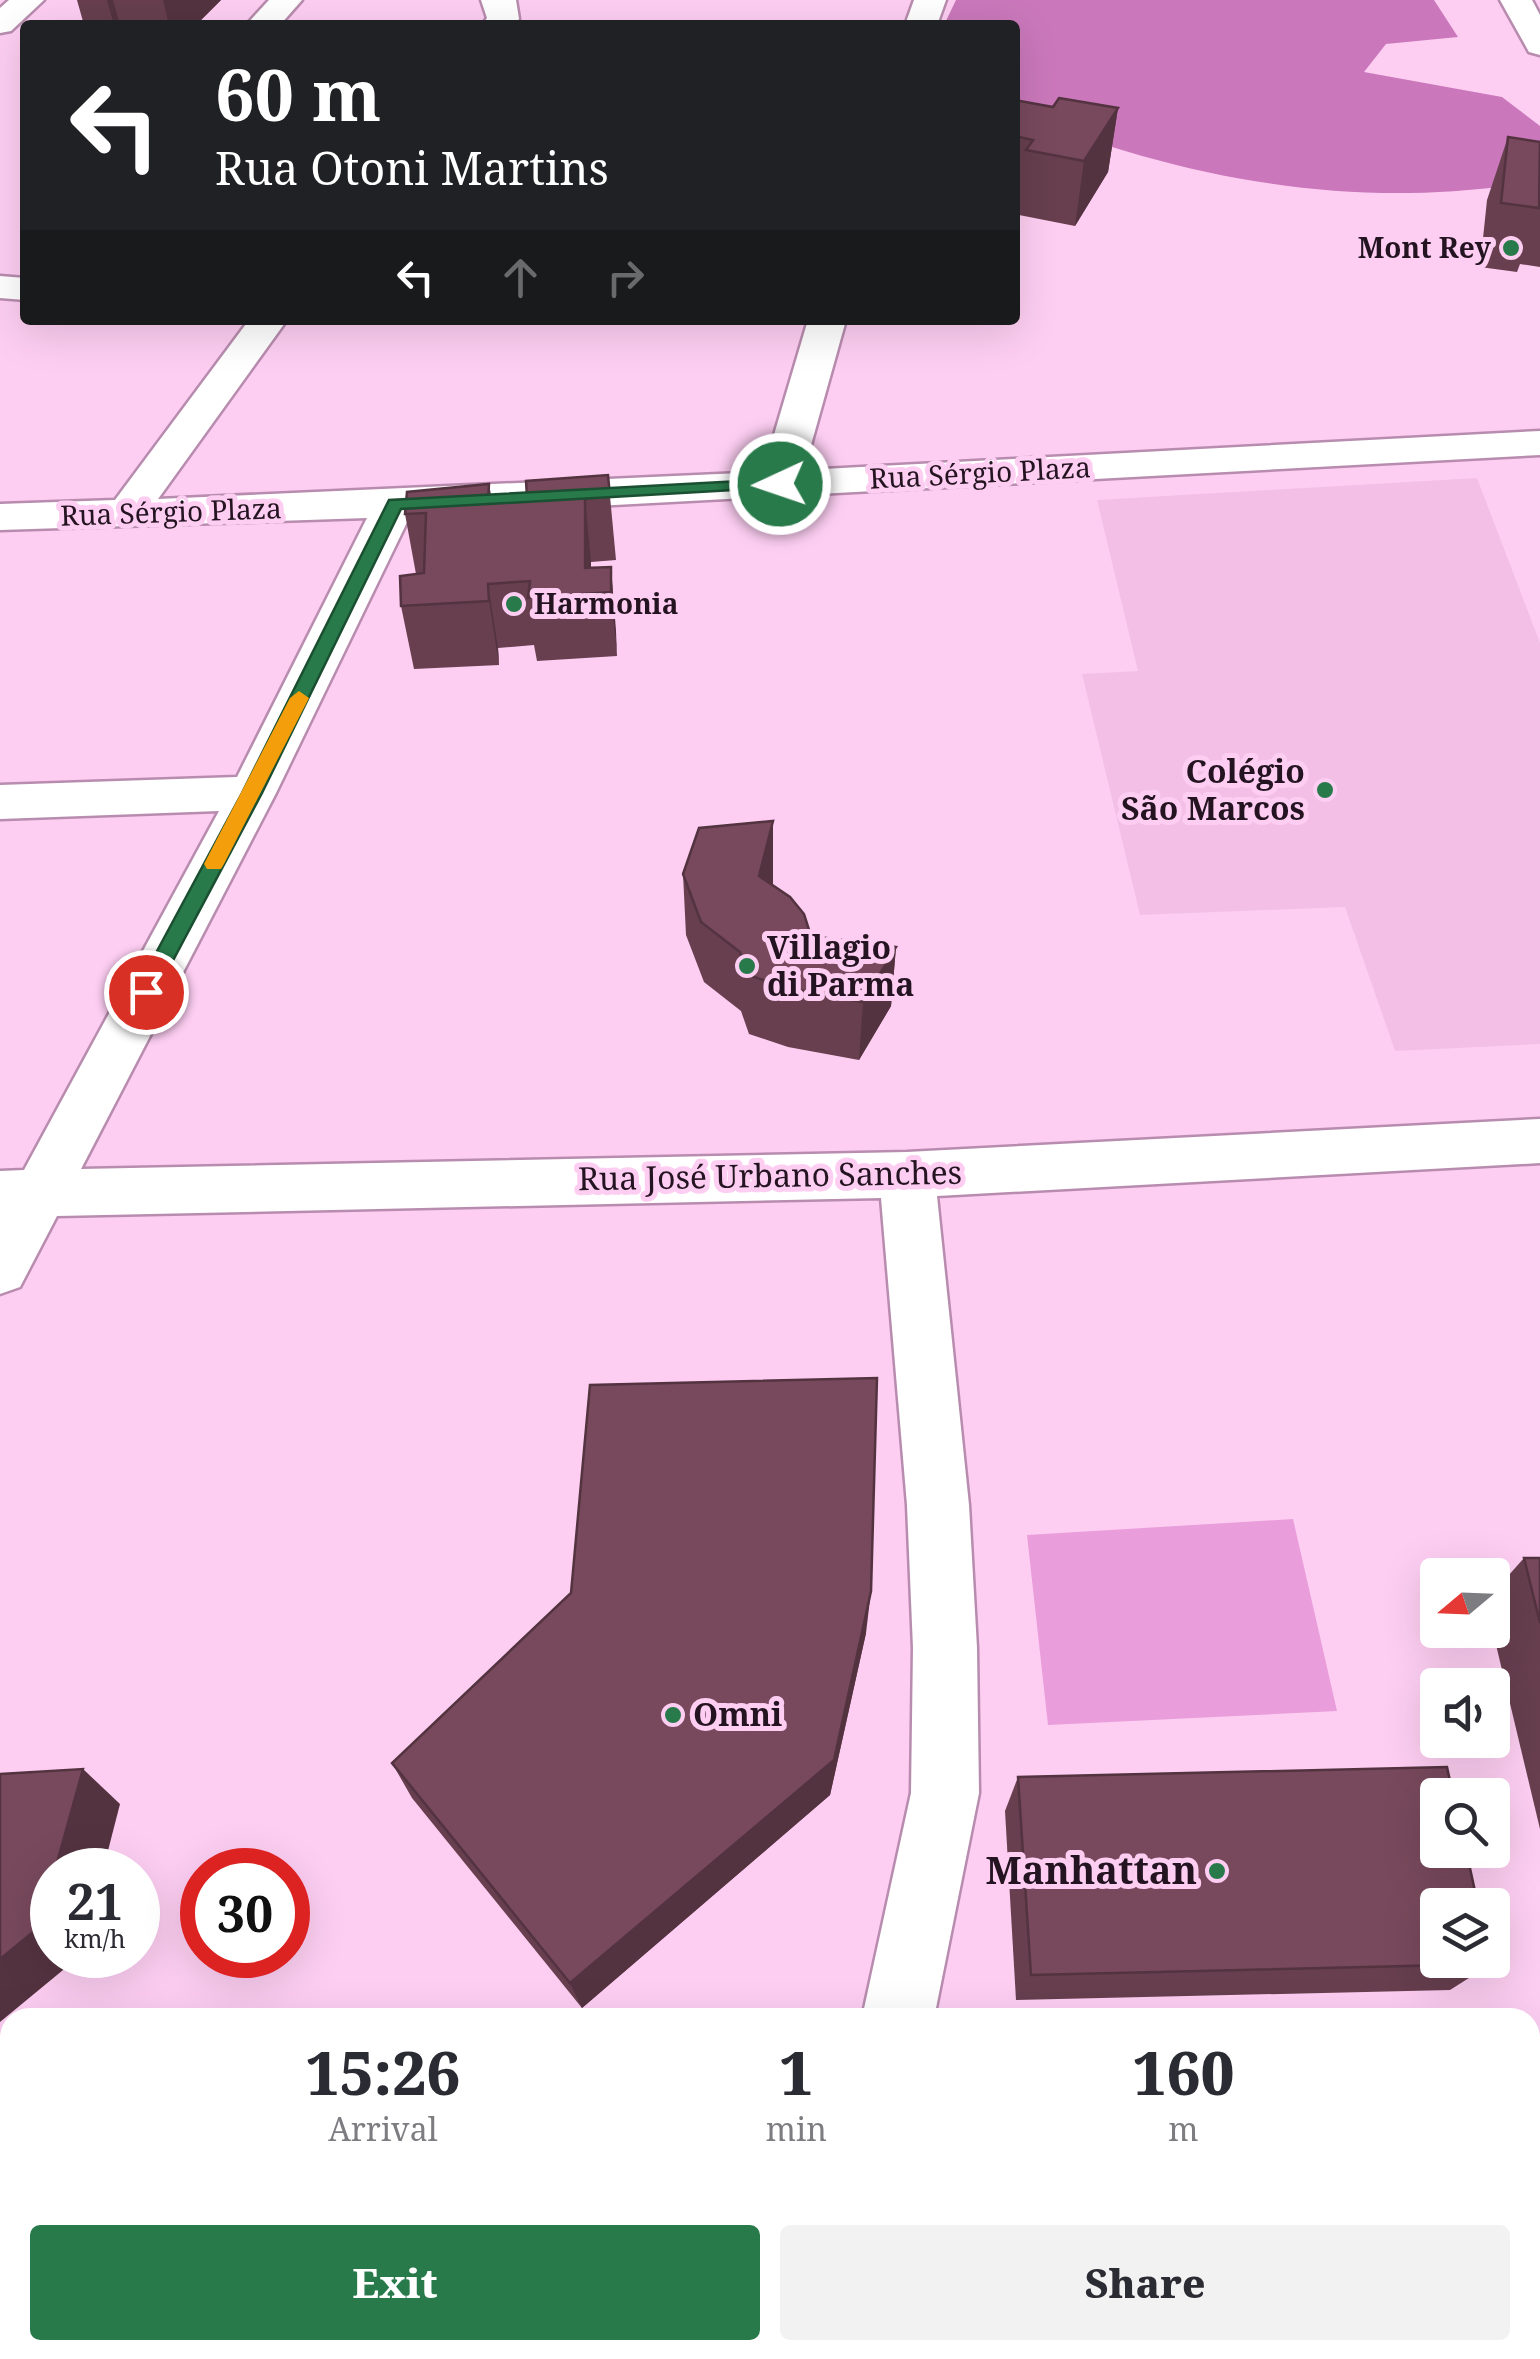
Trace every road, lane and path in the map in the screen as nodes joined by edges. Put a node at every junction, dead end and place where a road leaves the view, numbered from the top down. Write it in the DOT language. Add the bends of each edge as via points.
graph roads {
  1 [pos="28,0"];
  2 [pos="286,0"];
  3 [pos="1516,0"];
  4 [pos="267,20"];
  5 [pos="0,24"];
  6 [pos="1540,45"];
  7 [pos="264,325"];
  8 [pos="826,325"];
  9 [pos="1540,444"];
  10 [pos="780,484"];
  11 [pos="395,504"];
  12 [pos="126,514"];
  13 [pos="0,517"];
  14 [pos="252,793"];
  15 [pos="0,802"];
  16 [pos="1540,1141"];
  17 [pos="907,1175"];
  18 [pos="20,1192"];
  19 [pos="0,1270"];
  20 [pos="900,2008"];
  1 -- 5 [label="street"];
  2 -- 4 [label="street"];
  3 -- 6 [label="street"];
  7 -- 12 [label="street"];
  8 -- 10 [label="street"];
  9 -- 10 [label="street, Rua Sérgio Plaza"];
  10 -- 11 [label="street, Rua Sérgio Plaza"];
  11 -- 12 [label="street, Rua Sérgio Plaza"];
  11 -- 14 [label="street"];
  12 -- 13 [label="street, Rua Sérgio Plaza"];
  14 -- 15 [label="street"];
  14 -- 18 [label="street"];
  16 -- 17 [label="street, Rua José Urbano Sanches"];
  17 -- 18 [label="street, Rua José Urbano Sanches"];
  17 -- 20 [label="street" via="938,1505 946,1792"];
  18 -- 19 [label="street"];
}
